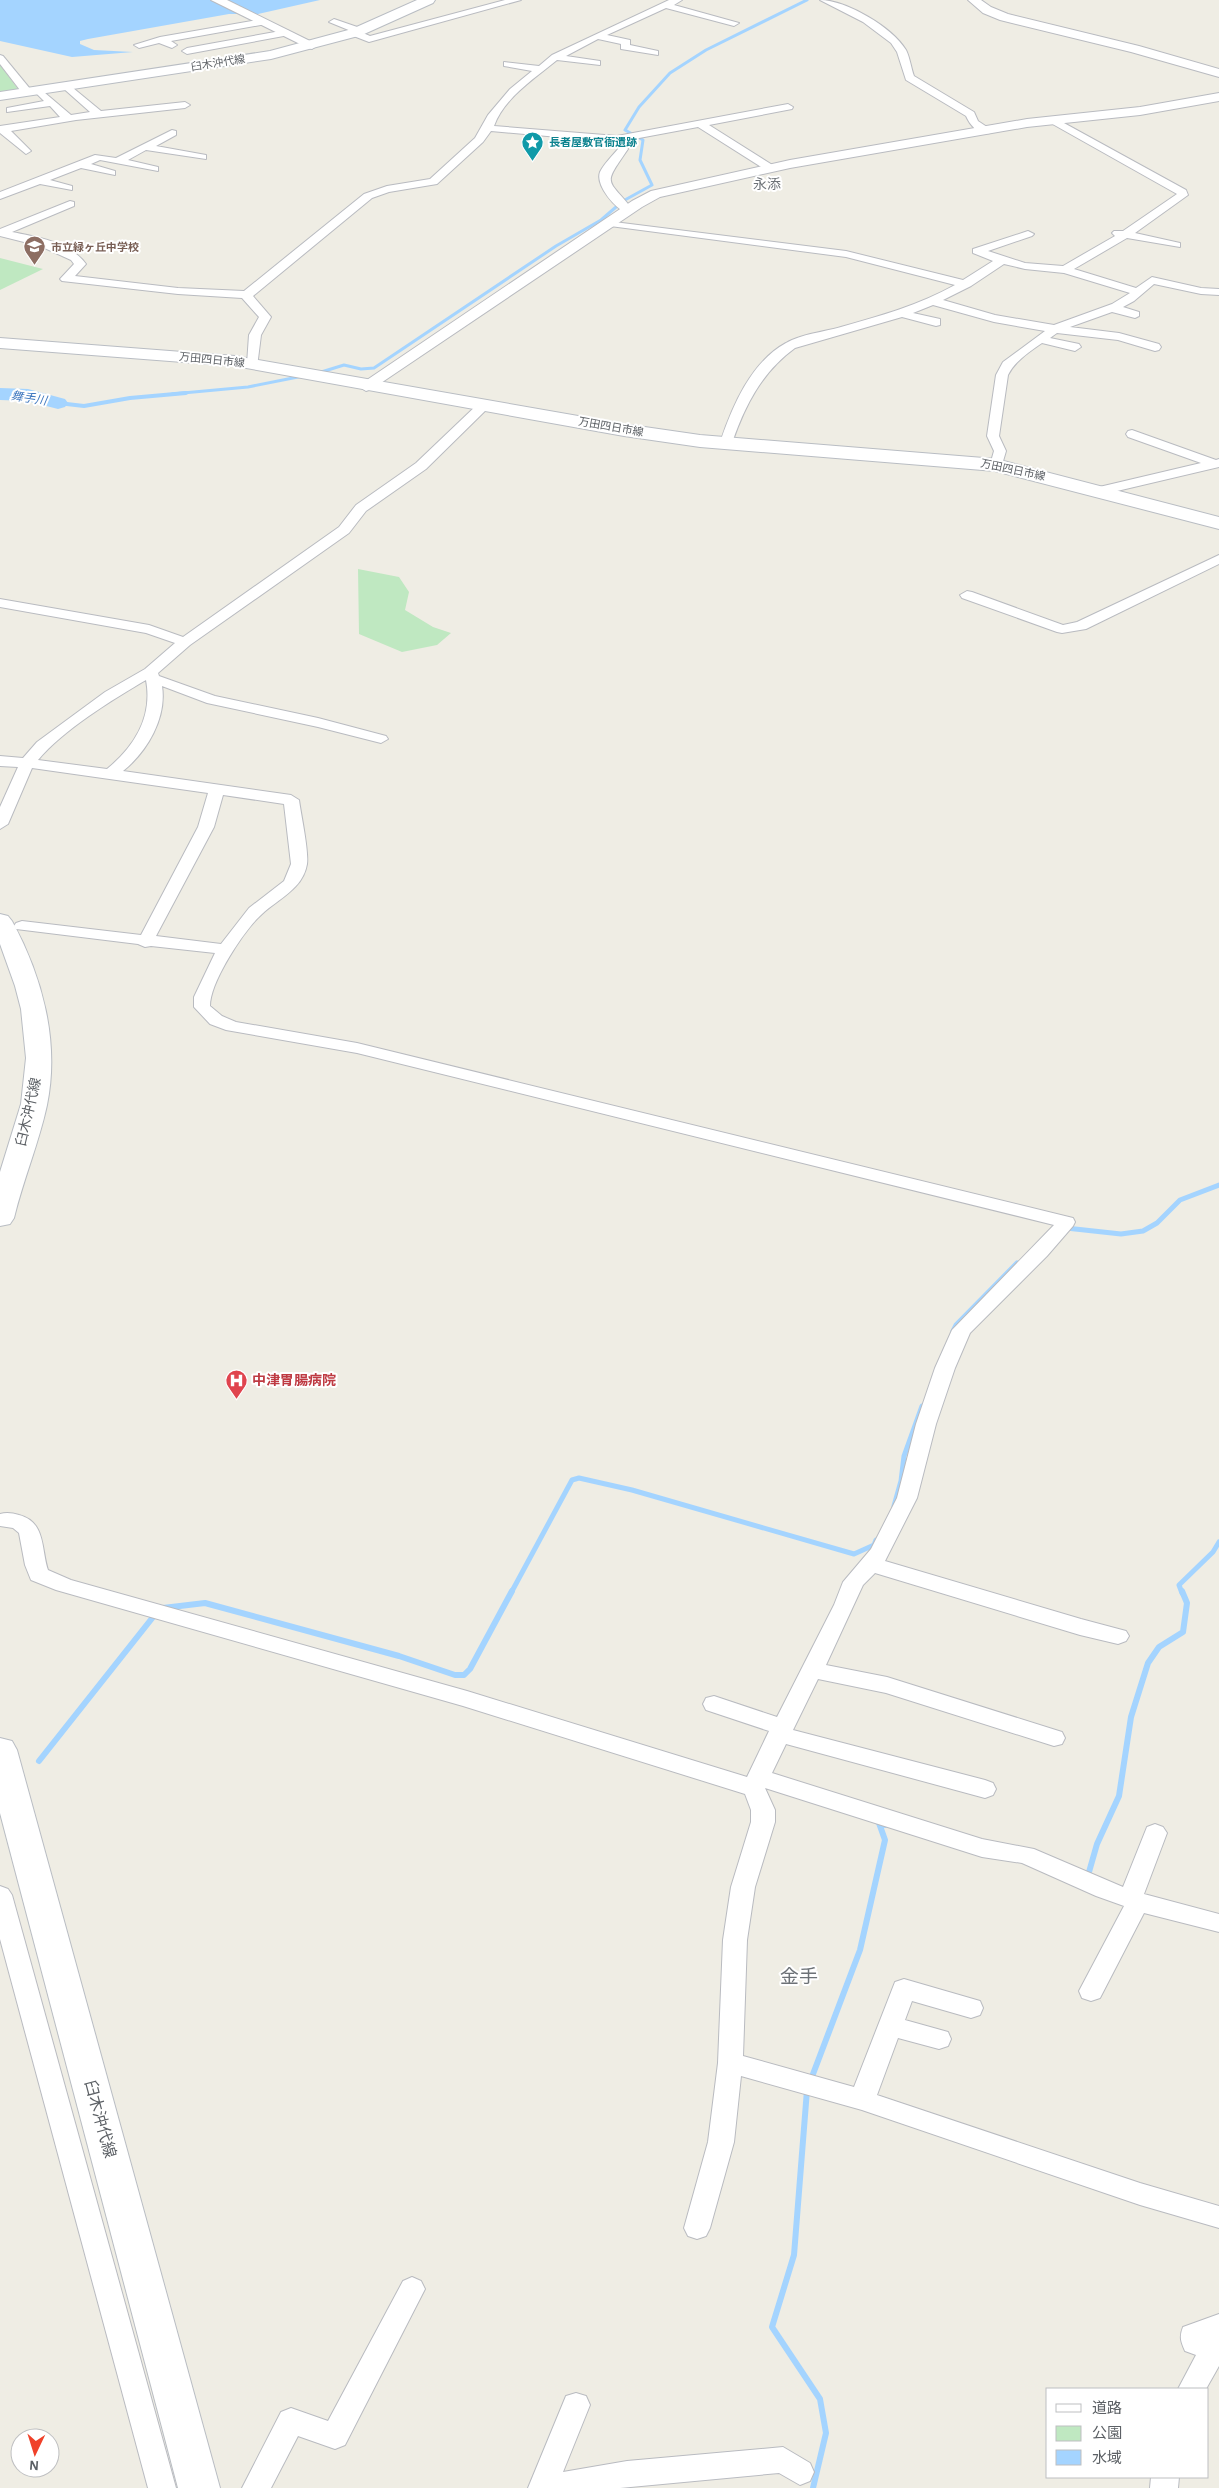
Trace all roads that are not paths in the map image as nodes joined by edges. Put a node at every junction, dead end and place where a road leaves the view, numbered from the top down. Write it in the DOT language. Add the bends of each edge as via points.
graph roads {
  1 [pos="217,0"];
  2 [pos="428,0"];
  3 [pos="516,0"];
  4 [pos="677,0"];
  5 [pos="825,0"];
  6 [pos="976,0"];
  7 [pos="664,5"];
  8 [pos="263,22"];
  9 [pos="334,22"];
  10 [pos="734,23"];
  11 [pos="357,32"];
  12 [pos="286,33"];
  13 [pos="597,36"];
  14 [pos="160,40"];
  15 [pos="139,44"];
  16 [pos="312,45"];
  17 [pos="187,51"];
  18 [pos="656,52"];
  19 [pos="555,57"];
  20 [pos="0,58"];
  21 [pos="597,63"];
  22 [pos="507,64"];
  23 [pos="205,65"];
  24 [pos="541,69"];
  25 [pos="1219,73"];
  26 [pos="66,86"];
  27 [pos="32,91"];
  28 [pos="0,96"];
  29 [pos="1219,97"];
  30 [pos="52,104"];
  31 [pos="185,104"];
  32 [pos="788,107"];
  33 [pos="11,110"];
  34 [pos="99,115"];
  35 [pos="68,119"];
  36 [pos="1053,120"];
  37 [pos="699,123"];
  38 [pos="488,128"];
  39 [pos="1,129"];
  40 [pos="986,131"];
  41 [pos="172,134"];
  42 [pos="617,138"];
  43 [pos="145,147"];
  44 [pos="26,150"];
  45 [pos="202,157"];
  46 [pos="118,161"];
  47 [pos="79,164"];
  48 [pos="770,168"];
  49 [pos="154,169"];
  50 [pos="111,173"];
  51 [pos="38,180"];
  52 [pos="68,188"];
  53 [pos="0,196"];
  54 [pos="70,204"];
  55 [pos="628,210"];
  56 [pos="610,223"];
  57 [pos="1110,232"];
  58 [pos="0,233"];
  59 [pos="1028,234"];
  60 [pos="1125,235"];
  61 [pos="1176,244"];
  62 [pos="1002,260"];
  63 [pos="1065,270"];
  64 [pos="1094,277"];
  65 [pos="1215,281"];
  66 [pos="966,284"];
  67 [pos="1081,286"];
  68 [pos="1201,291"];
  69 [pos="1139,292"];
  70 [pos="1219,292"];
  71 [pos="247,295"];
  72 [pos="932,301"];
  73 [pos="1112,308"];
  74 [pos="1074,310"];
  75 [pos="901,313"];
  76 [pos="1135,314"];
  77 [pos="1089,316"];
  78 [pos="936,322"];
  79 [pos="1055,329"];
  80 [pos="1040,339"];
  81 [pos="0,343"];
  82 [pos="1075,347"];
  83 [pos="1155,347"];
  84 [pos="252,364"];
  85 [pos="366,386"];
  86 [pos="483,406"];
  87 [pos="1132,434"];
  88 [pos="726,443"];
  89 [pos="1217,463"];
  90 [pos="996,465"];
  91 [pos="1100,491"];
  92 [pos="1219,523"];
  93 [pos="1219,559"];
  94 [pos="967,595"];
  95 [pos="0,603"];
  96 [pos="185,642"];
  97 [pos="152,676"];
  98 [pos="381,739"];
  99 [pos="0,761"];
  100 [pos="27,763"];
  101 [pos="110,774"];
  102 [pos="217,789"];
  103 [pos="0,824"];
  104 [pos="11,924"];
  105 [pos="145,942"];
  106 [pos="225,949"];
  107 [pos="0,1218"];
  108 [pos="5,1520"];
  109 [pos="871,1564"];
  110 [pos="1118,1636"];
  111 [pos="812,1670"];
  112 [pos="714,1704"];
  113 [pos="780,1730"];
  114 [pos="1054,1738"];
  115 [pos="0,1750"];
  116 [pos="756,1782"];
  117 [pos="985,1788"];
  118 [pos="1155,1833"];
  119 [pos="0,1895"];
  120 [pos="1134,1900"];
  121 [pos="1219,1923"];
  122 [pos="1091,1991"];
  123 [pos="971,2008"];
  124 [pos="890,2026"];
  125 [pos="939,2039"];
  126 [pos="730,2063"];
  127 [pos="862,2100"];
  128 [pos="1219,2217"];
  129 [pos="697,2228"];
  130 [pos="412,2289"];
  131 [pos="1217,2342"];
  132 [pos="1193,2388"];
  133 [pos="576,2405"];
  134 [pos="800,2472"];
  135 [pos="162,2488"];
  136 [pos="200,2488"];
  137 [pos="256,2488"];
  138 [pos="543,2488"];
  1 -- 8 [label="street"];
  2 -- 11 [label="main road, 臼木沖代線"];
  3 -- 11 [label="street" via="369,39"];
  4 -- 7 [label="street"];
  5 -- 40 [label="street" via="893,40 903,53 910,78 970,114 974,123"];
  6 -- 25 [label="street" via="1004,17"];
  7 -- 10 [label="street"];
  7 -- 13 [label="street"];
  8 -- 12 [label="street"];
  8 -- 14 [label="street"];
  9 -- 11 [label="street"];
  11 -- 16 [label="main road, 臼木沖代線"];
  12 -- 16 [label="street"];
  12 -- 17 [label="street"];
  13 -- 18 [label="street" via="627,42 624,46"];
  13 -- 19 [label="street"];
  14 -- 15 [label="street"];
  14 -- 17 [label="street"];
  16 -- 23 [label="main road, 臼木沖代線"];
  17 -- 23 [label="street"];
  19 -- 21 [label="street"];
  19 -- 24 [label="street"];
  20 -- 27 [label="street"];
  22 -- 24 [label="street"];
  23 -- 26 [label="main road, 臼木沖代線"];
  24 -- 38 [label="street" via="514,91 492,117"];
  26 -- 27 [label="main road, 臼木沖代線"];
  26 -- 34 [label="street" via="92,104"];
  27 -- 28 [label="main road, 臼木沖代線"];
  27 -- 30 [label="street"];
  29 -- 36 [label="street" via="1140,111"];
  30 -- 33 [label="street"];
  30 -- 35 [label="street"];
  31 -- 34 [label="street"];
  32 -- 37 [label="street"];
  34 -- 35 [label="street"];
  35 -- 39 [label="street"];
  36 -- 40 [label="street"];
  36 -- 60 [label="street" via="1182,192"];
  37 -- 42 [label="street"];
  37 -- 48 [label="street"];
  38 -- 42 [label="street" via="597,140"];
  38 -- 71 [label="street" via="457,162 433,182 368,196"];
  39 -- 44 [label="street"];
  40 -- 48 [label="street"];
  41 -- 43 [label="street"];
  42 -- 55 [label="street" via="623,149 605,173 605,178 614,199"];
  43 -- 45 [label="street"];
  43 -- 46 [label="street"];
  46 -- 47 [label="street" via="99,157"];
  46 -- 49 [label="street"];
  47 -- 50 [label="street"];
  47 -- 51 [label="street"];
  48 -- 55 [label="street" via="656,194"];
  51 -- 52 [label="street"];
  51 -- 53 [label="street"];
  54 -- 58 [label="street"];
  55 -- 56 [label="street"];
  56 -- 66 [label="street" via="846,254"];
  56 -- 85 [label="street"];
  57 -- 60 [label="street"];
  58 -- 71 [label="street" via="67,251 78,258 80,264 66,279"];
  59 -- 62 [label="street" via="977,251"];
  60 -- 61 [label="street"];
  60 -- 63 [label="street"];
  62 -- 63 [label="street"];
  62 -- 66 [label="street"];
  63 -- 64 [label="street"];
  64 -- 67 [label="street"];
  64 -- 69 [label="street"];
  65 -- 68 [label="street"];
  66 -- 72 [label="street"];
  68 -- 69 [label="street" via="1152,280"];
  68 -- 70 [label="street"];
  69 -- 73 [label="street"];
  71 -- 84 [label="street" via="266,317 255,334"];
  72 -- 75 [label="street"];
  72 -- 79 [label="street" via="994,318"];
  73 -- 76 [label="street"];
  73 -- 77 [label="street"];
  74 -- 77 [label="street"];
  75 -- 78 [label="street"];
  75 -- 88 [label="street" via="792,344 781,351 737,409"];
  77 -- 79 [label="street"];
  79 -- 80 [label="street"];
  79 -- 83 [label="street" via="1119,337"];
  80 -- 82 [label="street"];
  80 -- 90 [label="street" via="1007,365 1002,375 993,436 1000,451"];
  81 -- 84 [label="main road, 万田四日市線"];
  84 -- 85 [label="main road, 万田四日市線"];
  85 -- 86 [label="main road, 万田四日市線"];
  86 -- 88 [label="main road, 万田四日市線" via="632,432"];
  86 -- 96 [label="street" via="421,466 361,508 344,530"];
  87 -- 89 [label="street"];
  88 -- 90 [label="main road, 万田四日市線"];
  89 -- 91 [label="street"];
  90 -- 91 [label="main road, 万田四日市線"];
  91 -- 92 [label="main road, 万田四日市線"];
  93 -- 94 [label="street" via="1081,626 1062,629"];
  95 -- 96 [label="street" via="149,629"];
  96 -- 97 [label="street"];
  97 -- 98 [label="street" via="211,700 316,721"];
  97 -- 100 [label="street" via="110,695 42,745"];
  97 -- 101 [label="street" via="154,705 147,729 136,751"];
  99 -- 100 [label="street"];
  100 -- 101 [label="street"];
  100 -- 103 [label="street"];
  101 -- 102 [label="street"];
  102 -- 105 [label="street" via="206,827"];
  102 -- 106 [label="street" via="291,800 299,864 291,883 255,911"];
  104 -- 105 [label="street"];
  104 -- 107 [label="main road, 臼木沖代線" via="12,945 32,1003 39,1053 34,1104"];
  105 -- 106 [label="street"];
  106 -- 109 [label="street" via="202,997 202,1007 207,1014 224,1023 358,1048 1066,1222 962,1330 926,1424 906,1498 880,1554"];
  108 -- 116 [label="street" via="19,1520 26,1524 34,1566 39,1575 64,1585 466,1699 620,1748"];
  109 -- 110 [label="street"];
  109 -- 111 [label="street" via="854,1582"];
  111 -- 113 [label="street"];
  111 -- 114 [label="street" via="887,1685"];
  112 -- 113 [label="street"];
  113 -- 116 [label="street"];
  113 -- 117 [label="street"];
  115 -- 136 [label="main road, 臼木沖代線"];
  116 -- 120 [label="street" via="982,1848 1026,1855"];
  116 -- 126 [label="street" via="763,1822 743,1887 735,1940"];
  118 -- 120 [label="street"];
  119 -- 135 [label="street"];
  120 -- 121 [label="street"];
  120 -- 122 [label="street"];
  123 -- 124 [label="street" via="904,1989"];
  124 -- 125 [label="street"];
  124 -- 127 [label="street"];
  126 -- 127 [label="street"];
  126 -- 129 [label="street" via="720,2142"];
  127 -- 128 [label="street" via="1140,2194"];
  130 -- 137 [label="street" via="335,2436 291,2421"];
  131 -- 132 [label="street"];
  133 -- 138 [label="street"];
  134 -- 138 [label="street" via="783,2460 627,2474"];
}
